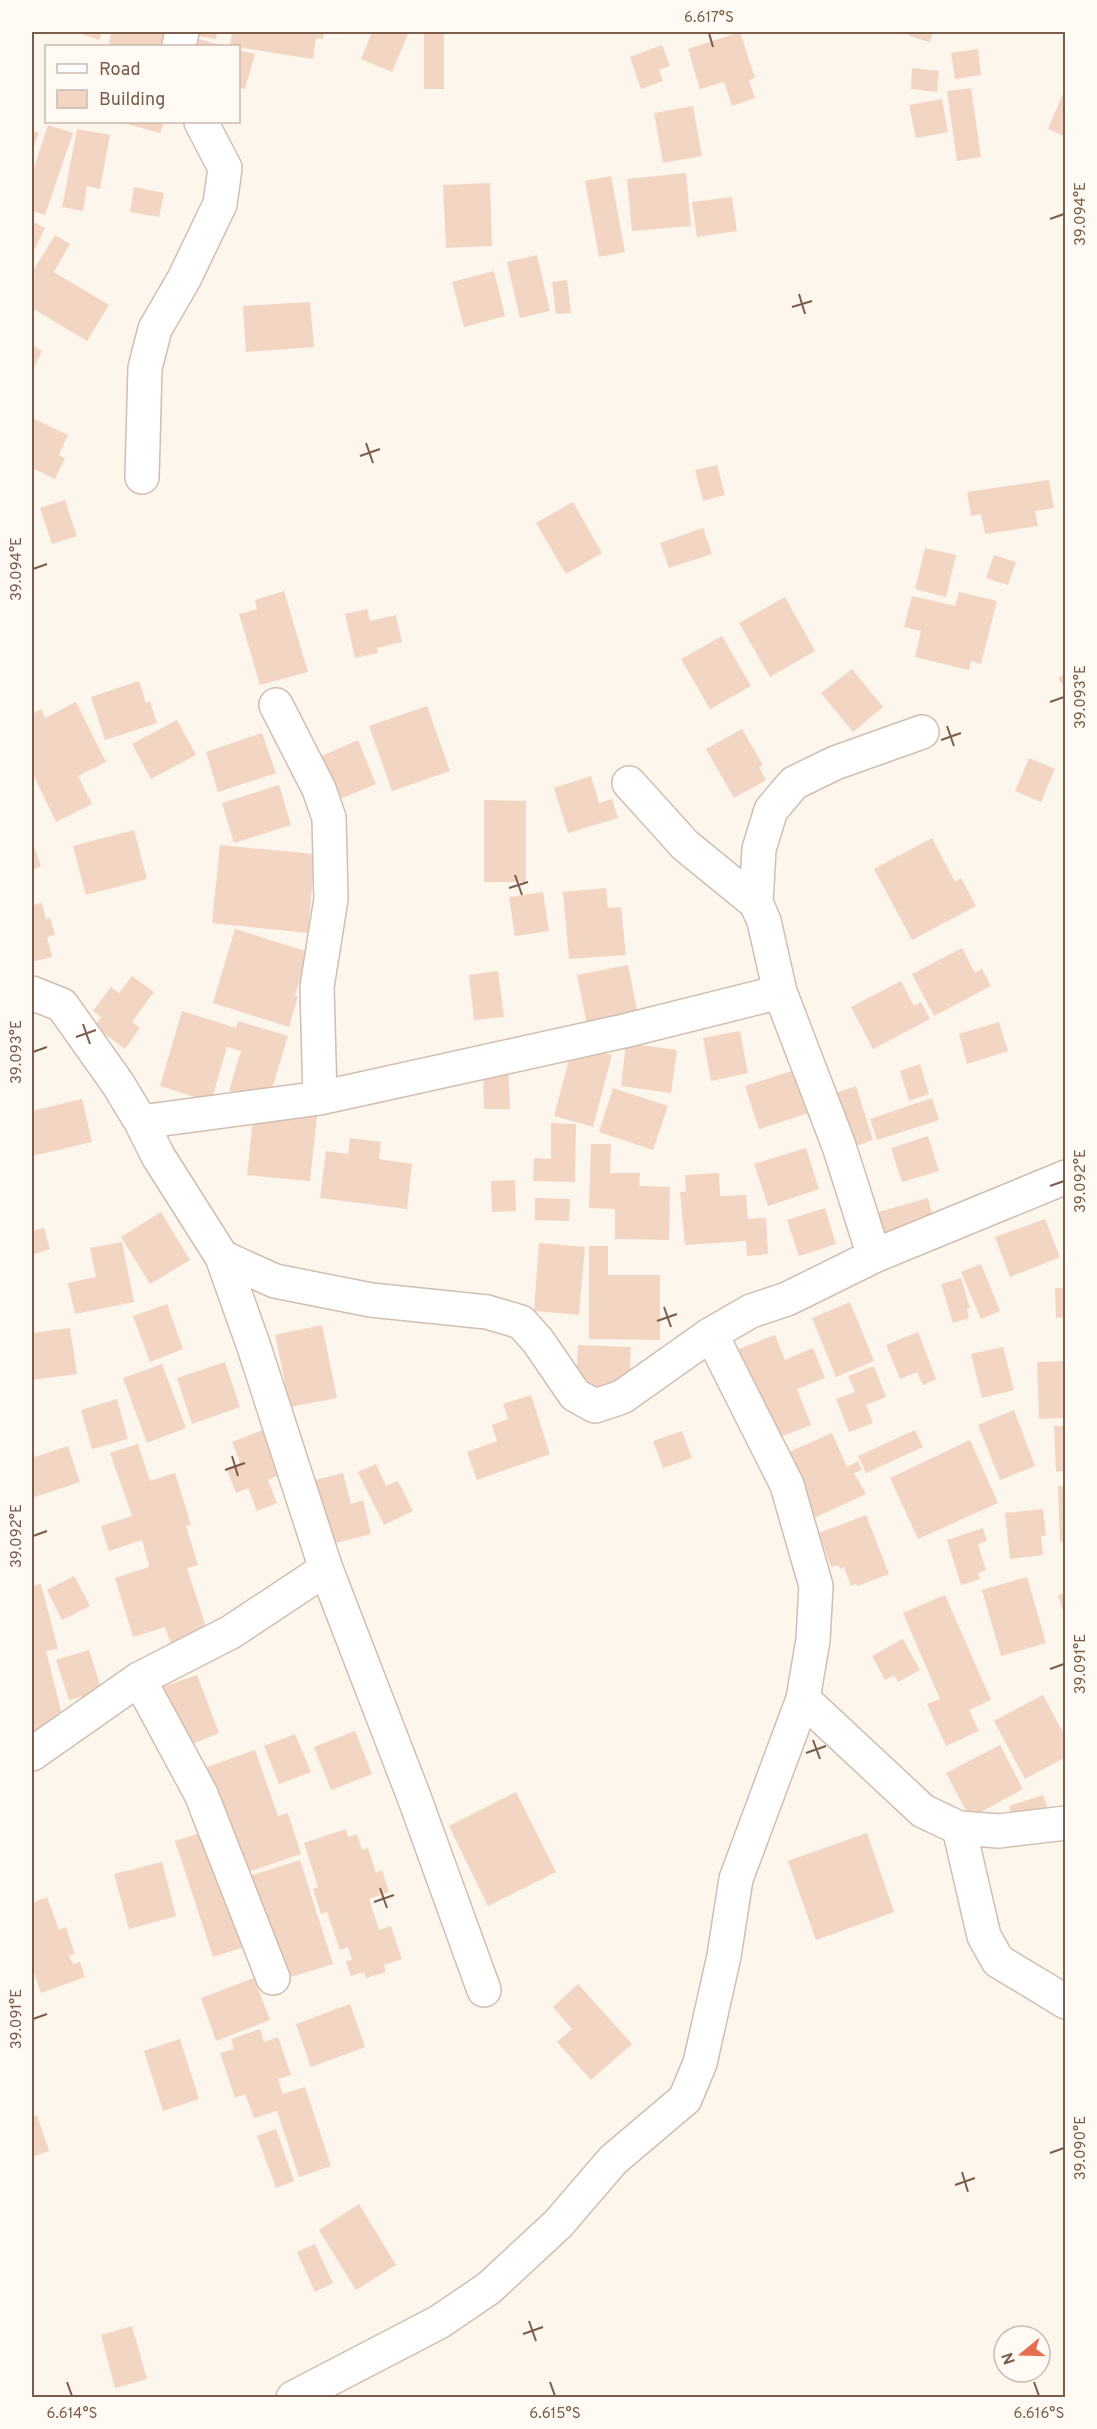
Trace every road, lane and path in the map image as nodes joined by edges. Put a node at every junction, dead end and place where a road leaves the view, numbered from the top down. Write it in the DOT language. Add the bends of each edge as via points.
graph roads {
  1 [pos="202,123"];
  2 [pos="142,477"];
  3 [pos="276,705"];
  4 [pos="922,732"];
  5 [pos="629,783"];
  6 [pos="756,903"];
  7 [pos="780,992"];
  8 [pos="32,993"];
  9 [pos="320,1098"];
  10 [pos="141,1122"];
  11 [pos="1065,1177"];
  12 [pos="874,1256"];
  13 [pos="222,1257"];
  14 [pos="711,1334"];
  15 [pos="326,1569"];
  16 [pos="139,1679"];
  17 [pos="803,1699"];
  18 [pos="32,1754"];
  19 [pos="1065,1823"];
  20 [pos="959,1828"];
  21 [pos="273,1978"];
  22 [pos="484,1990"];
  23 [pos="1065,2002"];
  24 [pos="293,2397"];
  1 -- 2 [label="street" via="225,168 220,204 155,329 145,368"];
  3 -- 9 [label="street" via="319,789 329,818 331,899 317,987"];
  4 -- 6 [label="street" via="835,763 794,783 771,810 759,849"];
  5 -- 6 [label="street" via="685,845"];
  6 -- 7 [label="street" via="764,921"];
  7 -- 9 [label="street"];
  7 -- 12 [label="street" via="839,1146"];
  8 -- 10 [label="street" via="62,1005"];
  9 -- 10 [label="street"];
  10 -- 13 [label="street"];
  11 -- 12 [label="street"];
  12 -- 14 [label="street" via="787,1299 751,1311"];
  13 -- 14 [label="street" via="275,1281 371,1300 487,1312 521,1322 575,1395 595,1406 622,1397"];
  13 -- 15 [label="street"];
  14 -- 17 [label="street" via="787,1485 816,1586 813,1640"];
  15 -- 16 [label="street" via="231,1632"];
  15 -- 22 [label="street"];
  16 -- 18 [label="street"];
  16 -- 21 [label="street" via="201,1794"];
  17 -- 20 [label="street" via="923,1811"];
  17 -- 24 [label="street" via="736,1879 724,1956 700,2063 685,2099 613,2160 558,2224 489,2288 439,2322"];
  19 -- 20 [label="street" via="999,1831"];
  20 -- 23 [label="street" via="984,1936 998,1961"];
}
